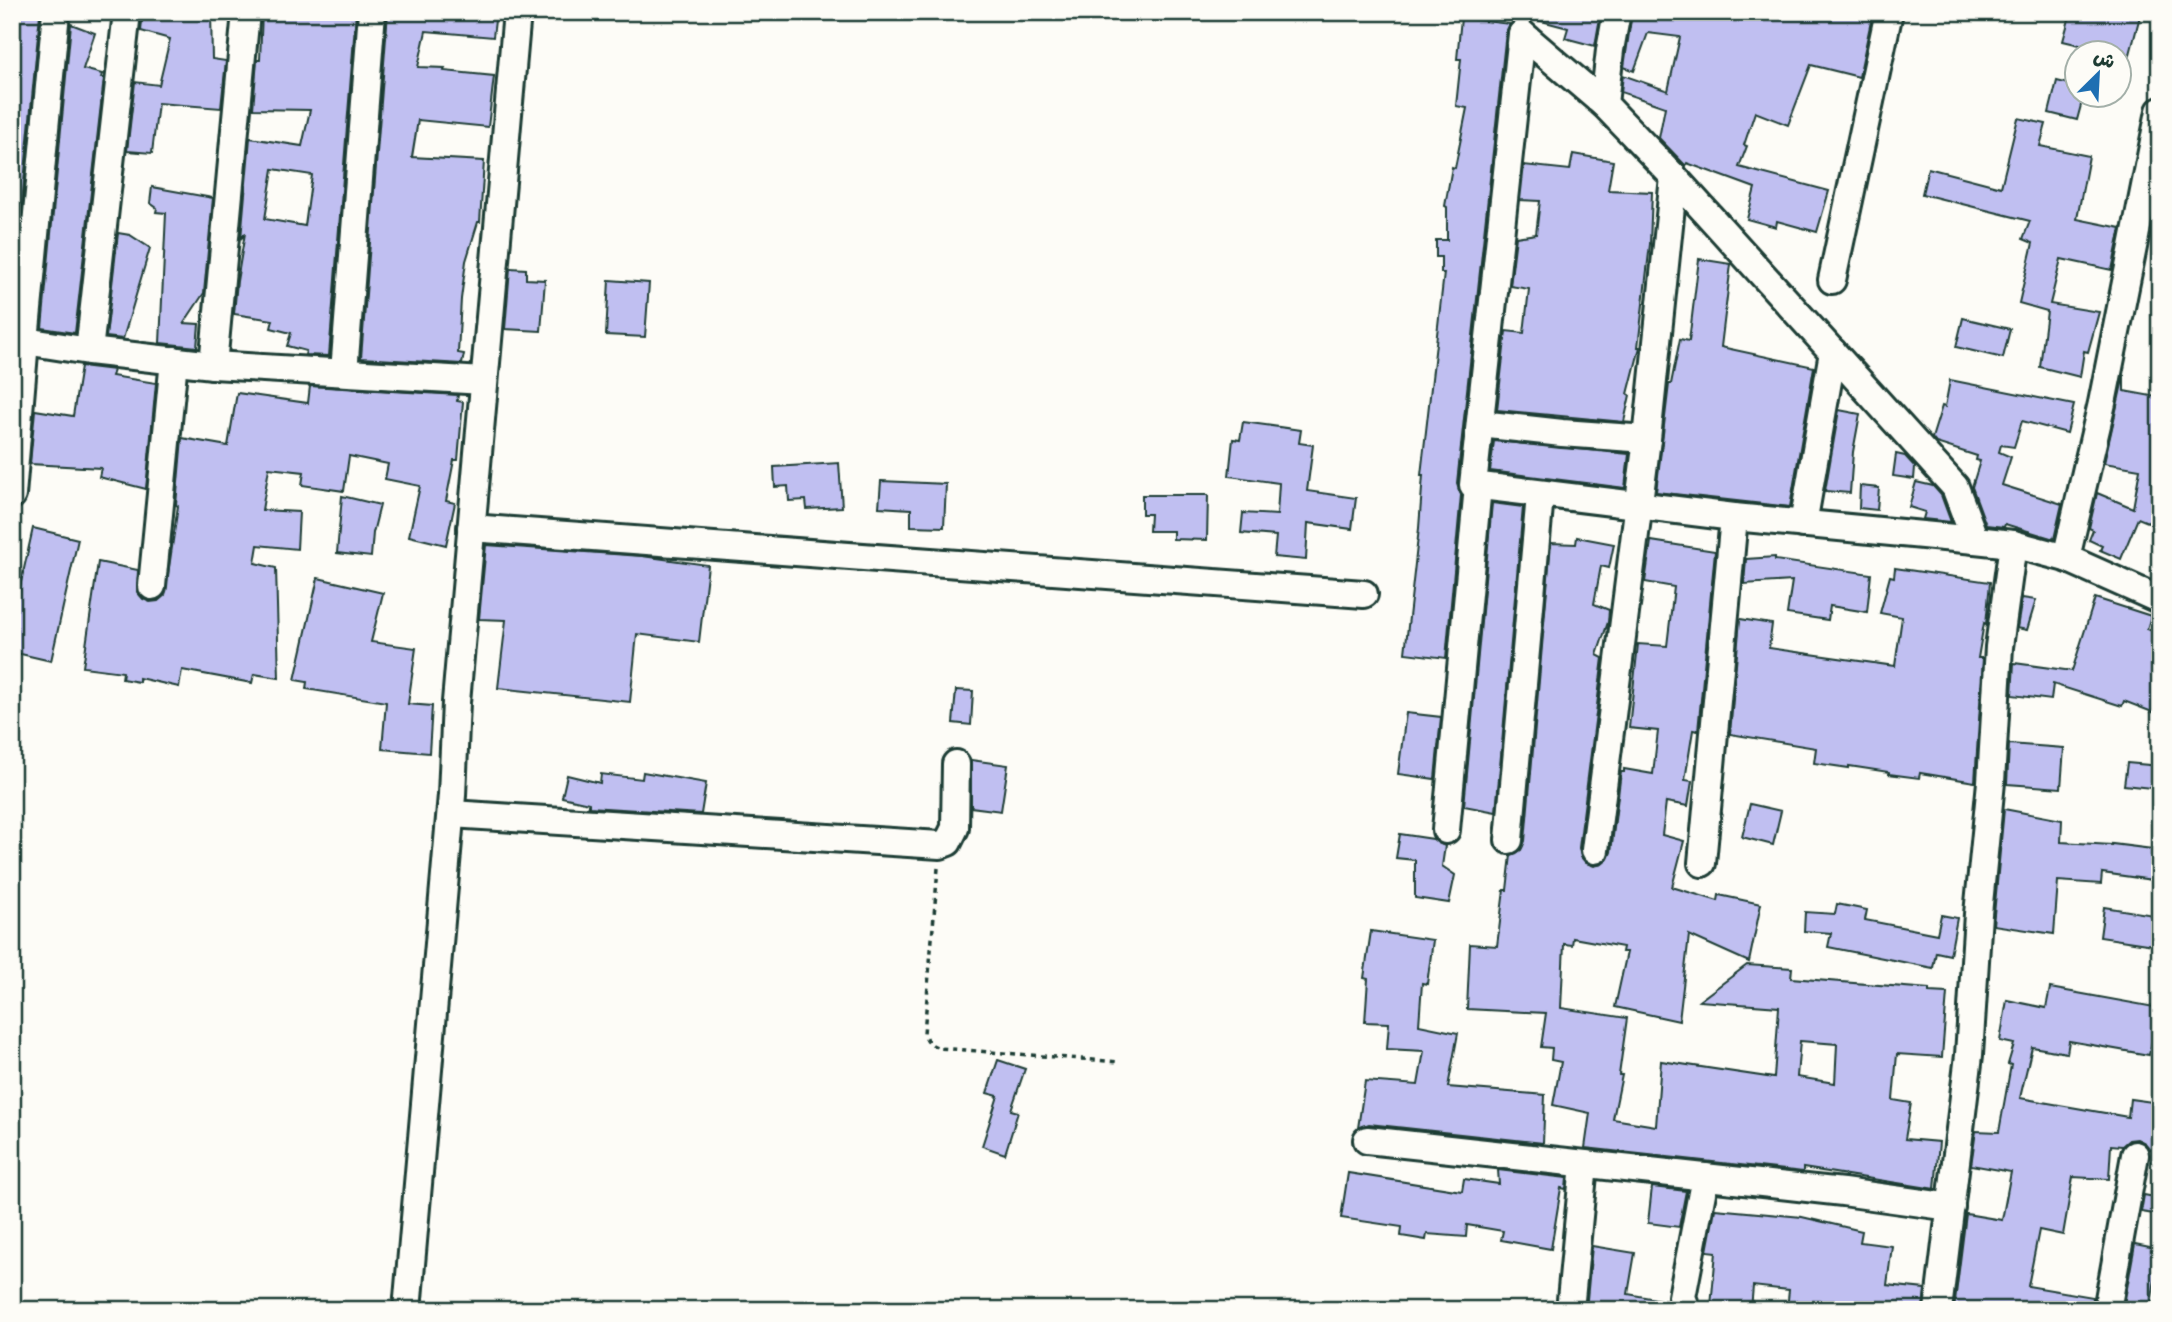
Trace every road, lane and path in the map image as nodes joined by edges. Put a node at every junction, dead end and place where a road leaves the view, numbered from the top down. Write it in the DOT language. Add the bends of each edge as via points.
graph roads {
  1 [pos="56,12"];
  2 [pos="127,12"];
  3 [pos="246,12"];
  4 [pos="372,12"];
  5 [pos="517,12"];
  6 [pos="1617,12"];
  7 [pos="1889,12"];
  8 [pos="1604,104"];
  9 [pos="2160,111"];
  10 [pos="1674,177"];
  11 [pos="1832,280"];
  12 [pos="18,340"];
  13 [pos="89,351"];
  14 [pos="1833,352"];
  15 [pos="174,360"];
  16 [pos="213,365"];
  17 [pos="344,372"];
  18 [pos="484,381"];
  19 [pos="1480,424"];
  20 [pos="1647,439"];
  21 [pos="1478,486"];
  22 [pos="12,495"];
  23 [pos="1540,495"];
  24 [pos="1637,505"];
  25 [pos="1734,517"];
  26 [pos="1803,524"];
  27 [pos="471,528"];
  28 [pos="1975,540"];
  29 [pos="2013,544"];
  30 [pos="2066,558"];
  31 [pos="152,586"];
  32 [pos="1364,594"];
  33 [pos="2160,600"];
  34 [pos="956,764"];
  35 [pos="451,814"];
  36 [pos="1446,830"];
  37 [pos="1509,840"];
  38 [pos="940,845"];
  39 [pos="1595,850"];
  40 [pos="1702,863"];
  41 [pos="1120,1062"];
  42 [pos="1367,1140"];
  43 [pos="2135,1155"];
  44 [pos="1584,1164"];
  45 [pos="1705,1177"];
  46 [pos="1951,1207"];
  47 [pos="407,1310"];
  48 [pos="1570,1310"];
  49 [pos="1687,1310"];
  50 [pos="1938,1310"];
  51 [pos="2107,1310"];
  1 -- 12 [label="street"];
  2 -- 13 [label="street"];
  3 -- 16 [label="street"];
  4 -- 17 [label="street"];
  5 -- 18 [label="street"];
  6 -- 8 [label="street"];
  7 -- 11 [label="street"];
  8 -- 10 [label="street"];
  8 -- 19 [label="street" via="1522,34"];
  9 -- 30 [label="street"];
  10 -- 14 [label="street"];
  10 -- 20 [label="street"];
  12 -- 13 [label="street"];
  12 -- 22 [label="street"];
  13 -- 15 [label="street"];
  14 -- 26 [label="street"];
  14 -- 28 [label="street" via="1955,487"];
  15 -- 16 [label="street"];
  15 -- 31 [label="street"];
  16 -- 17 [label="street"];
  17 -- 18 [label="street"];
  18 -- 27 [label="street"];
  19 -- 20 [label="street"];
  19 -- 21 [label="street" via="1473,485"];
  20 -- 24 [label="street"];
  21 -- 23 [label="street"];
  21 -- 36 [label="street"];
  23 -- 24 [label="street"];
  23 -- 37 [label="street"];
  24 -- 25 [label="street"];
  24 -- 39 [label="street"];
  25 -- 26 [label="street"];
  25 -- 40 [label="street"];
  26 -- 28 [label="street"];
  27 -- 32 [label="street"];
  27 -- 35 [label="street"];
  28 -- 29 [label="street"];
  29 -- 30 [label="street"];
  29 -- 46 [label="street" via="1999,647 1969,1055"];
  30 -- 33 [label="street"];
  34 -- 38 [label="street" via="956,828 948,842"];
  35 -- 38 [label="street"];
  35 -- 47 [label="street"];
  38 -- 41 [label="path" via="926,1040 939,1048"];
  42 -- 44 [label="street"];
  43 -- 51 [label="street"];
  44 -- 45 [label="street"];
  44 -- 48 [label="street"];
  45 -- 46 [label="street"];
  45 -- 49 [label="street" via="1682,1297"];
  46 -- 50 [label="street"];
}
